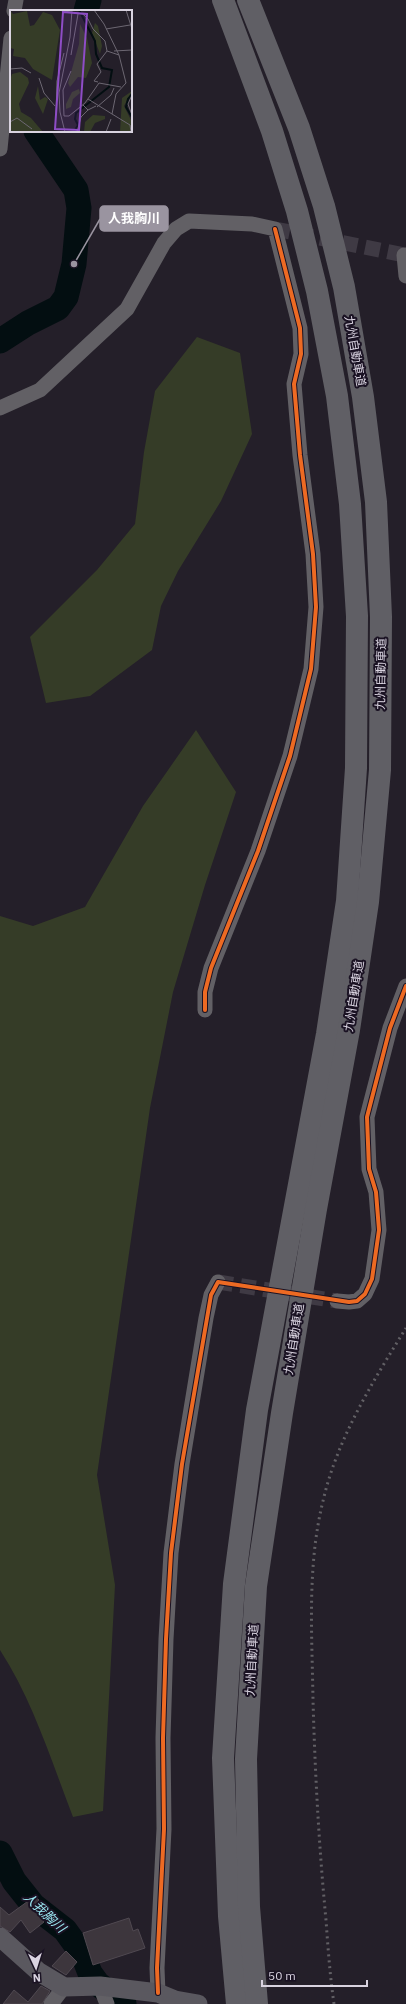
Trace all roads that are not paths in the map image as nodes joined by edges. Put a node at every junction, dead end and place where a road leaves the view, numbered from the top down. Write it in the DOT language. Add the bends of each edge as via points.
graph roads {
  1 [pos="16,0"];
  2 [pos="223,0"];
  3 [pos="248,0"];
  4 [pos="14,10"];
  5 [pos="10,48"];
  6 [pos="0,149"];
  7 [pos="406,255"];
  8 [pos="406,276"];
  9 [pos="0,408"];
  10 [pos="406,986"];
  11 [pos="205,1010"];
  12 [pos="218,1282"];
  13 [pos="337,1301"];
  14 [pos="0,1937"];
  15 [pos="100,1986"];
  16 [pos="64,1987"];
  17 [pos="158,1993"];
  18 [pos="51,2004"];
  19 [pos="107,2004"];
  20 [pos="198,2004"];
  21 [pos="237,2004"];
  22 [pos="257,2004"];
  1 -- 4 [label="street"];
  2 -- 21 [label="highway, 九州自動車道" via="272,131 297,211 317,291 339,411 350,504 357,616 356,768 348,901 327,1034 257,1410 234,1584 223,1758 229,1916"];
  3 -- 22 [label="highway, 九州自動車道" via="299,128 324,206 344,287 363,397 376,502 381,617 380,770 368,902 349,1030 282,1413 256,1586 246,1759 250,1907"];
  5 -- 6 [label="street"];
  7 -- 8 [label="street"];
  9 -- 11 [label="street" via="40,390 127,309 164,243 176,228 189,221 252,224 275,229 300,328 301,354 294,384 313,554 316,608 311,669 290,756 258,851 211,968 205,992"];
  10 -- 13 [label="street" via="390,1028 367,1117 369,1169 376,1192 379,1230 372,1279 365,1294 356,1301"];
  12 -- 17 [label="street" via="211,1295 206,1318 182,1464 171,1552 163,1738 164,1829"];
  14 -- 16 [label="main road" via="39,1972"];
  15 -- 16 [label="main road"];
  15 -- 17 [label="main road"];
  15 -- 19 [label="street"];
  16 -- 18 [label="street"];
  17 -- 20 [label="main road" via="175,2000"];
}
